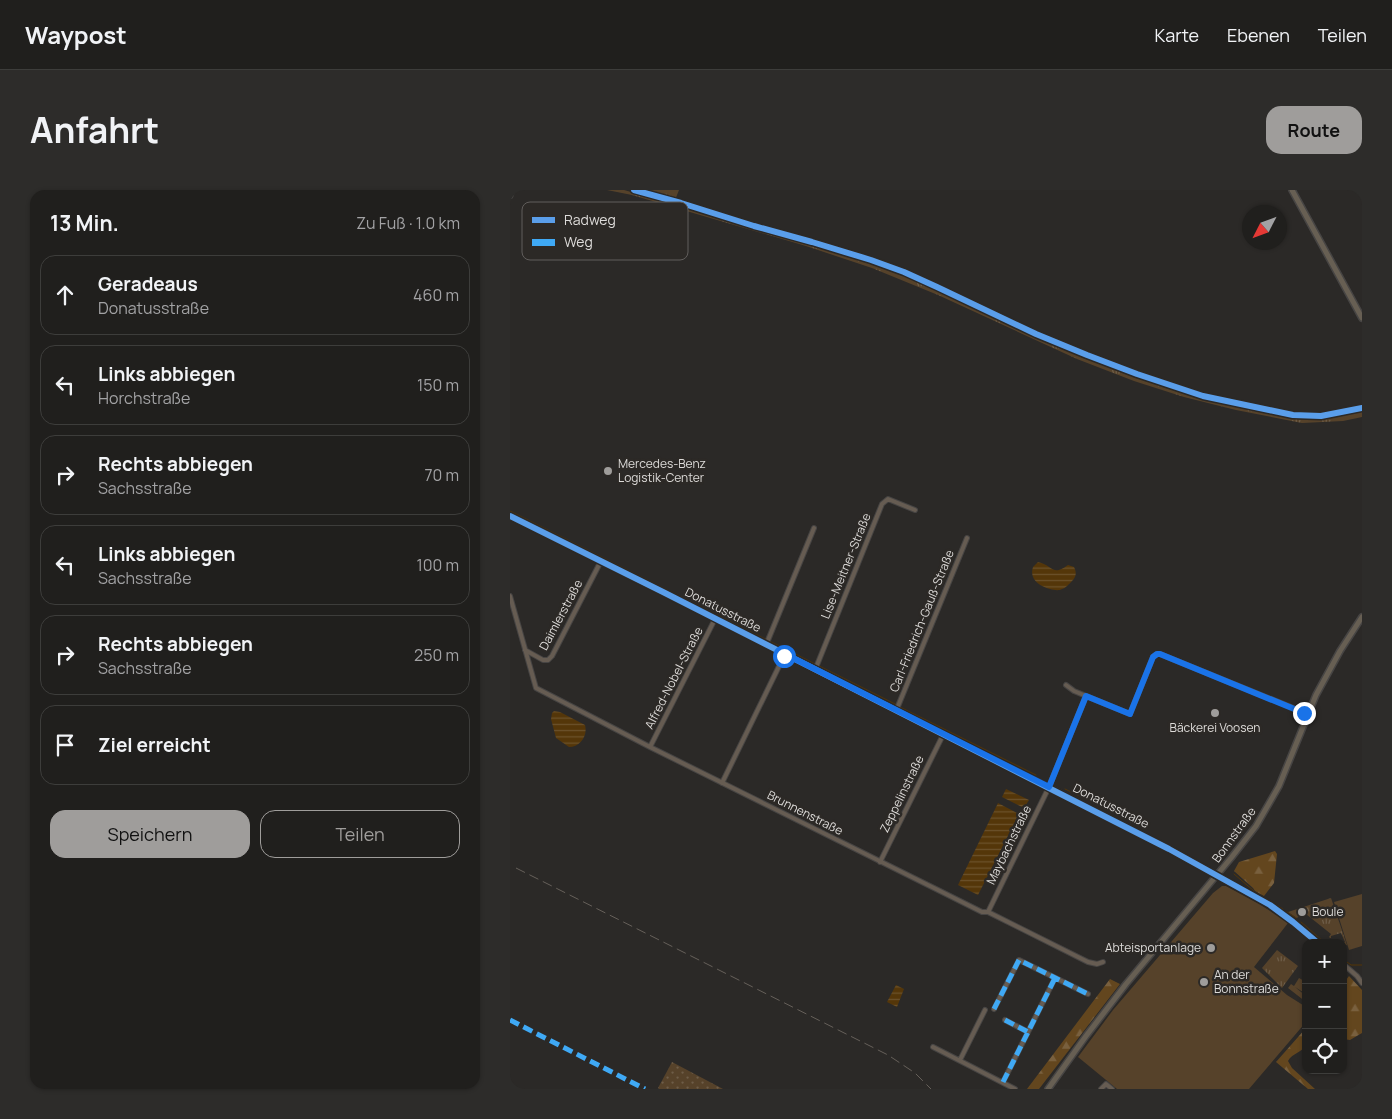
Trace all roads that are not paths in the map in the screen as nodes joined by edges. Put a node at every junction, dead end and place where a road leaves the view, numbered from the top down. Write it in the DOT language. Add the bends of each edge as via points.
graph roads {
  1 [pos="512,190"];
  2 [pos="1292,190"];
  3 [pos="510,196"];
  4 [pos="1362,318"];
  5 [pos="915,510"];
  6 [pos="510,516"];
  7 [pos="814,528"];
  8 [pos="966,538"];
  9 [pos="601,561"];
  10 [pos="510,596"];
  11 [pos="1362,617"];
  12 [pos="714,619"];
  13 [pos="767,644"];
  14 [pos="525,650"];
  15 [pos="785,654"];
  16 [pos="815,669"];
  17 [pos="1066,685"];
  18 [pos="1086,696"];
  19 [pos="897,710"];
  20 [pos="1308,714"];
  21 [pos="943,735"];
  22 [pos="650,747"];
  23 [pos="722,783"];
  24 [pos="1049,787"];
  25 [pos="880,862"];
  26 [pos="1218,875"];
  27 [pos="988,912"];
  28 [pos="1313,939"];
  29 [pos="1102,962"];
  30 [pos="1347,967"];
  31 [pos="1055,978"];
  32 [pos="1362,983"];
  33 [pos="1088,994"];
  34 [pos="994,1009"];
  35 [pos="985,1010"];
  36 [pos="1005,1020"];
  37 [pos="1028,1032"];
  38 [pos="932,1047"];
  39 [pos="960,1060"];
  40 [pos="1003,1082"];
  41 [pos="1015,1089"];
  42 [pos="1048,1089"];
  43 [pos="1101,1089"];
  44 [pos="1112,1089"];
  1 -- 3 [label="street"];
  2 -- 4 [label="main road"];
  5 -- 16 [label="street, Lise-Meitner-Straße" via="888,500 882,504"];
  6 -- 9 [label="street, Donatusstraße"];
  7 -- 13 [label="street"];
  8 -- 19 [label="street, Carl-Friedrich-Gauß-Straße"];
  9 -- 12 [label="street, Donatusstraße"];
  9 -- 14 [label="street, Daimlerstraße" via="552,656 543,660"];
  10 -- 14 [label="street, Daimlerstraße"];
  11 -- 20 [label="main road, Bonnstraße" via="1340,651"];
  12 -- 13 [label="street, Donatusstraße"];
  12 -- 22 [label="street, Alfred-Nobel-Straße"];
  13 -- 15 [label="street, Donatusstraße"];
  14 -- 22 [label="street, Brunnenstraße" via="536,688"];
  15 -- 16 [label="street, Donatusstraße"];
  15 -- 23 [label="street"];
  16 -- 19 [label="street, Donatusstraße"];
  17 -- 18 [label="street"];
  18 -- 20 [label="street" via="1130,714 1153,657 1160,654"];
  18 -- 24 [label="street, Maybachstraße"];
  19 -- 21 [label="street, Donatusstraße"];
  20 -- 26 [label="main road, Bonnstraße" via="1279,786 1253,830"];
  21 -- 24 [label="street, Donatusstraße"];
  21 -- 25 [label="street, Zeppelinstraße"];
  22 -- 23 [label="street, Brunnenstraße"];
  23 -- 25 [label="street, Brunnenstraße"];
  24 -- 26 [label="street, Donatusstraße"];
  24 -- 27 [label="street, Maybachstraße"];
  25 -- 27 [label="street, Brunnenstraße" via="982,912"];
  26 -- 28 [label="street, Donatusstraße" via="1283,914"];
  26 -- 42 [label="main road, Bonnstraße" via="1126,984"];
  27 -- 29 [label="street, Brunnenstraße" via="1088,962"];
  30 -- 32 [label="street"];
  31 -- 33 [label="street"];
  31 -- 34 [label="street" via="1018,960"];
  31 -- 37 [label="street"];
  35 -- 39 [label="street"];
  36 -- 37 [label="street"];
  37 -- 40 [label="street"];
  38 -- 39 [label="street"];
  39 -- 40 [label="street"];
  40 -- 41 [label="street"];
  43 -- 44 [label="street" via="1106,1084"];
}
